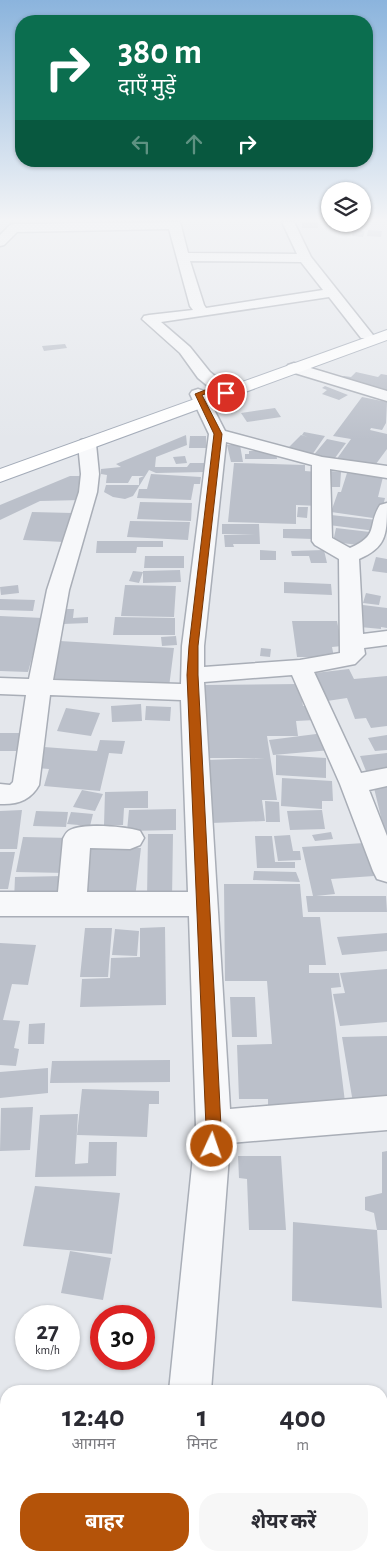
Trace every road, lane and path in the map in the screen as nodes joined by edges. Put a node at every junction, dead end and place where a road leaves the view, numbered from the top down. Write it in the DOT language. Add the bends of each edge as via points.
graph roads {
  1 [pos="194,295"];
  2 [pos="319,295"];
  3 [pos="333,295"];
  4 [pos="203,313"];
  5 [pos="387,327"];
  6 [pos="366,335"];
  7 [pos="387,335"];
  8 [pos="294,368"];
  9 [pos="211,394"];
  10 [pos="387,396"];
  11 [pos="218,434"];
  12 [pos="87,444"];
  13 [pos="321,462"];
  14 [pos="0,466"];
  15 [pos="387,472"];
  16 [pos="0,476"];
  17 [pos="387,508"];
  18 [pos="349,556"];
  19 [pos="387,638"];
  20 [pos="353,643"];
  21 [pos="300,668"];
  22 [pos="193,684"];
  23 [pos="0,686"];
  24 [pos="40,689"];
  25 [pos="387,777"];
  26 [pos="353,784"];
  27 [pos="0,794"];
  28 [pos="130,838"];
  29 [pos="387,871"];
  30 [pos="0,904"];
  31 [pos="71,904"];
  32 [pos="203,904"];
  33 [pos="387,1113"];
  34 [pos="214,1127"];
  35 [pos="191,1385"];
  1 -- 4 [label="street"];
  2 -- 4 [label="street"];
  3 -- 6 [label="street"];
  4 -- 9 [label="street" via="149,319 184,350 204,375"];
  5 -- 6 [label="main road"];
  6 -- 9 [label="main road"];
  7 -- 8 [label="main road"];
  8 -- 9 [label="main road"];
  8 -- 10 [label="street"];
  9 -- 11 [label="street"];
  9 -- 12 [label="main road"];
  9 -- 14 [label="main road"];
  11 -- 13 [label="street"];
  11 -- 22 [label="street" via="194,646"];
  12 -- 16 [label="main road"];
  12 -- 24 [label="street" via="88,492 58,590"];
  13 -- 15 [label="street"];
  13 -- 18 [label="street" via="322,541"];
  17 -- 18 [label="street" via="376,542 367,550"];
  18 -- 20 [label="street"];
  19 -- 20 [label="street"];
  20 -- 21 [label="street" via="353,654 347,659"];
  21 -- 22 [label="street"];
  21 -- 26 [label="street"];
  22 -- 24 [label="street"];
  22 -- 32 [label="street"];
  23 -- 24 [label="street"];
  24 -- 27 [label="street" via="26,785 20,792"];
  25 -- 26 [label="street"];
  26 -- 29 [label="street"];
  28 -- 31 [label="street" via="77,839"];
  30 -- 31 [label="street"];
  31 -- 32 [label="street"];
  32 -- 34 [label="street"];
  33 -- 34 [label="street"];
  34 -- 35 [label="street"];
}
